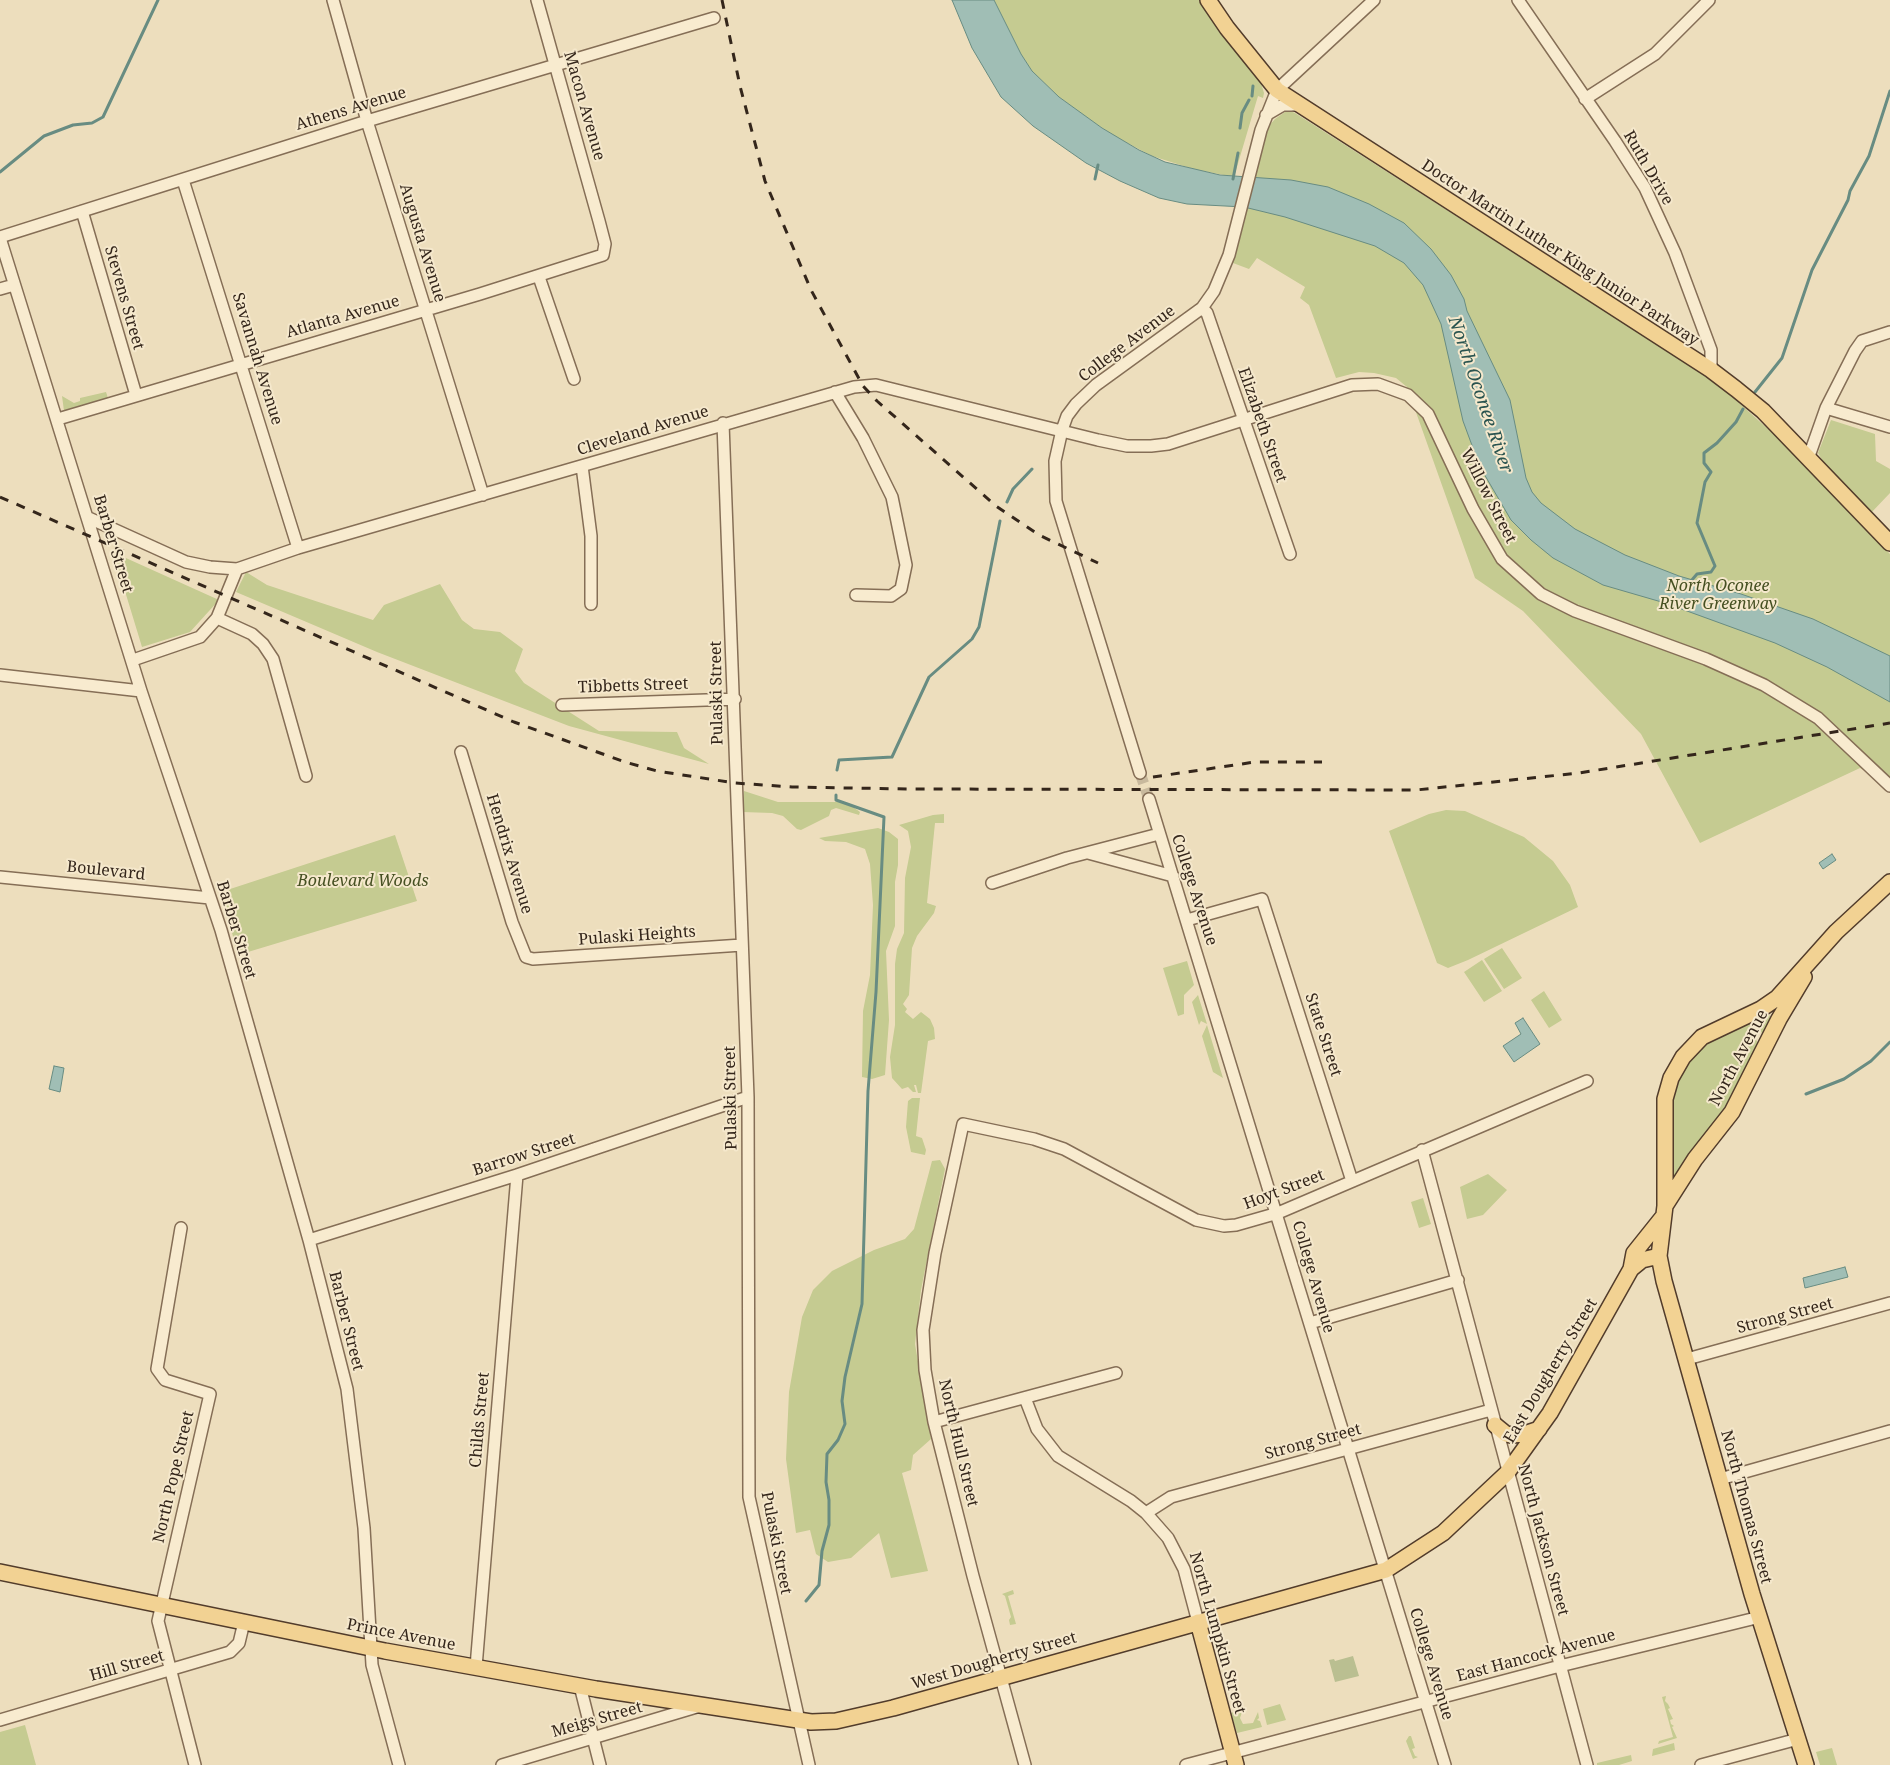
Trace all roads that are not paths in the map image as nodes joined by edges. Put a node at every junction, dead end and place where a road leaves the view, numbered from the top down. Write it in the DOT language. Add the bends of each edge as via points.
graph roads {
  1 [pos="333,0"];
  2 [pos="537,0"];
  3 [pos="1208,0"];
  4 [pos="1374,0"];
  5 [pos="1518,0"];
  6 [pos="1710,0"];
  7 [pos="714,18"];
  8 [pos="555,65"];
  9 [pos="1277,90"];
  10 [pos="1585,99"];
  11 [pos="1301,105"];
  12 [pos="1266,115"];
  13 [pos="366,121"];
  14 [pos="183,180"];
  15 [pos="82,211"];
  16 [pos="599,221"];
  17 [pos="0,238"];
  18 [pos="539,276"];
  19 [pos="14,285"];
  20 [pos="0,289"];
  21 [pos="1202,308"];
  22 [pos="426,309"];
  23 [pos="1890,332"];
  24 [pos="241,363"];
  25 [pos="1711,370"];
  26 [pos="574,379"];
  27 [pos="835,392"];
  28 [pos="136,395"];
  29 [pos="1826,408"];
  30 [pos="58,419"];
  31 [pos="1243,419"];
  32 [pos="723,423"];
  33 [pos="1890,427"];
  34 [pos="1062,430"];
  35 [pos="1808,459"];
  36 [pos="582,466"];
  37 [pos="483,495"];
  38 [pos="89,518"];
  39 [pos="1890,543"];
  40 [pos="298,548"];
  41 [pos="1290,554"];
  42 [pos="237,569"];
  43 [pos="856,595"];
  44 [pos="591,604"];
  45 [pos="217,618"];
  46 [pos="133,660"];
  47 [pos="0,675"];
  48 [pos="141,691"];
  49 [pos="734,699"];
  50 [pos="562,705"];
  51 [pos="461,752"];
  52 [pos="1140,773"];
  53 [pos="306,776"];
  54 [pos="1890,786"];
  55 [pos="1148,799"];
  56 [pos="1159,834"];
  57 [pos="1086,853"];
  58 [pos="1173,876"];
  59 [pos="0,879"];
  60 [pos="1890,882"];
  61 [pos="992,883"];
  62 [pos="210,898"];
  63 [pos="1187,920"];
  64 [pos="742,946"];
  65 [pos="1822,948"];
  66 [pos="534,959"];
  67 [pos="1587,1081"];
  68 [pos="748,1097"];
  69 [pos="963,1124"];
  70 [pos="1422,1150"];
  71 [pos="517,1175"];
  72 [pos="1352,1181"];
  73 [pos="1664,1211"];
  74 [pos="1278,1213"];
  75 [pos="181,1228"];
  76 [pos="309,1240"];
  77 [pos="1659,1256"];
  78 [pos="1631,1269"];
  79 [pos="1458,1280"];
  80 [pos="1890,1303"];
  81 [pos="1310,1323"];
  82 [pos="1687,1359"];
  83 [pos="1116,1373"];
  84 [pos="1025,1398"];
  85 [pos="1493,1417"];
  86 [pos="934,1422"];
  87 [pos="1539,1429"];
  88 [pos="1890,1431"];
  89 [pos="1349,1449"];
  90 [pos="1508,1473"];
  91 [pos="1720,1479"];
  92 [pos="1146,1513"];
  93 [pos="1386,1570"];
  94 [pos="0,1572"];
  95 [pos="161,1604"];
  96 [pos="1760,1617"];
  97 [pos="244,1622"];
  98 [pos="1198,1622"];
  99 [pos="372,1647"];
  100 [pos="1560,1666"];
  101 [pos="476,1667"];
  102 [pos="170,1671"];
  103 [pos="1001,1677"];
  104 [pos="580,1686"];
  105 [pos="1425,1702"];
  106 [pos="702,1706"];
  107 [pos="0,1720"];
  108 [pos="798,1720"];
  109 [pos="593,1738"];
  110 [pos="1798,1739"];
  111 [pos="1234,1759"];
  112 [pos="195,1765"];
  113 [pos="399,1765"];
  114 [pos="502,1765"];
  115 [pos="600,1765"];
  116 [pos="809,1765"];
  117 [pos="1025,1765"];
  118 [pos="1186,1765"];
  119 [pos="1445,1765"];
  120 [pos="1587,1765"];
  121 [pos="1701,1765"];
  122 [pos="1806,1765"];
  1 -- 13 [label="street, Augusta Avenue"];
  2 -- 8 [label="street, Macon Avenue"];
  3 -- 9 [label="main road, Doctor Martin Luther King Junior Parkway"];
  4 -- 9 [label="street"];
  5 -- 10 [label="street, Ruth Drive"];
  6 -- 10 [label="street" via="1655,54"];
  7 -- 8 [label="street, Athens Avenue"];
  8 -- 13 [label="street, Athens Avenue"];
  8 -- 16 [label="street, Macon Avenue"];
  9 -- 11 [label="main road, Doctor Martin Luther King Junior Parkway"];
  9 -- 12 [label="street, College Avenue"];
  10 -- 25 [label="street, Ruth Drive" via="1645,188 1675,253 1711,350"];
  11 -- 12 [label="street" via="1283,105"];
  11 -- 25 [label="main road, Doctor Martin Luther King Junior Parkway"];
  12 -- 21 [label="street, College Avenue" via="1220,277"];
  13 -- 14 [label="street, Athens Avenue"];
  13 -- 22 [label="street, Augusta Avenue"];
  14 -- 15 [label="street, Athens Avenue"];
  14 -- 24 [label="street, Savannah Avenue"];
  15 -- 17 [label="street, Athens Avenue"];
  15 -- 28 [label="street, Stevens Street"];
  16 -- 18 [label="street, Atlanta Avenue" via="605,244 603,255"];
  17 -- 19 [label="street, Barber Street"];
  18 -- 22 [label="street, Atlanta Avenue"];
  18 -- 26 [label="street"];
  19 -- 20 [label="street"];
  19 -- 30 [label="street, Barber Street"];
  21 -- 31 [label="street, Elizabeth Street" via="1208,313"];
  21 -- 34 [label="street, College Avenue" via="1096,385 1076,404"];
  22 -- 24 [label="street, Atlanta Avenue"];
  22 -- 37 [label="street, Augusta Avenue"];
  23 -- 29 [label="street" via="1862,341"];
  24 -- 28 [label="street, Atlanta Avenue"];
  24 -- 40 [label="street, Savannah Avenue"];
  25 -- 35 [label="main road, Doctor Martin Luther King Junior Parkway" via="1763,411"];
  27 -- 32 [label="street, Cleveland Avenue"];
  27 -- 34 [label="street, Cleveland Avenue" via="876,385"];
  27 -- 43 [label="street" via="863,438 892,497 906,565 901,589 890,596"];
  28 -- 30 [label="street, Atlanta Avenue"];
  29 -- 33 [label="street"];
  29 -- 35 [label="street"];
  30 -- 38 [label="street, Barber Street"];
  31 -- 34 [label="street, Willow Street" via="1168,444 1151,446 1127,446"];
  31 -- 41 [label="street, Elizabeth Street"];
  31 -- 54 [label="street, Willow Street" via="1352,385 1378,384 1408,395 1428,414 1473,509 1502,559 1541,594 1575,611 1764,685 1818,718"];
  32 -- 36 [label="street, Cleveland Avenue"];
  32 -- 49 [label="street, Pulaski Street"];
  34 -- 52 [label="street, College Avenue" via="1055,461 1056,501"];
  35 -- 39 [label="main road, Doctor Martin Luther King Junior Parkway"];
  36 -- 37 [label="street, Cleveland Avenue"];
  36 -- 44 [label="street" via="591,536"];
  37 -- 40 [label="street, Cleveland Avenue"];
  38 -- 42 [label="street, Cleveland Avenue" via="186,562"];
  38 -- 46 [label="street, Barber Street"];
  40 -- 42 [label="street, Cleveland Avenue"];
  42 -- 45 [label="street"];
  45 -- 46 [label="street" via="200,637"];
  45 -- 53 [label="street" via="252,634 273,658"];
  46 -- 48 [label="street, Barber Street"];
  47 -- 48 [label="street"];
  48 -- 62 [label="street, Barber Street"];
  49 -- 50 [label="street, Tibbetts Street"];
  49 -- 64 [label="street, Pulaski Street"];
  51 -- 66 [label="street, Hendrix Avenue" via="520,944 526,957"];
  55 -- 56 [label="street, College Avenue"];
  56 -- 57 [label="street"];
  56 -- 58 [label="street, College Avenue"];
  57 -- 58 [label="street"];
  57 -- 61 [label="street"];
  58 -- 63 [label="street, College Avenue"];
  59 -- 62 [label="street, Boulevard"];
  60 -- 65 [label="main road, North Avenue"];
  62 -- 76 [label="street, Barber Street"];
  63 -- 72 [label="street, State Street" via="1262,899"];
  63 -- 74 [label="street, College Avenue"];
  64 -- 66 [label="street, Pulaski Heights"];
  64 -- 68 [label="street, Pulaski Street"];
  65 -- 73 [label="main road, North Avenue" via="1779,1020 1732,1112 1695,1159"];
  65 -- 73 [label="main road, North Avenue" via="1777,998 1702,1038 1683,1057 1671,1078 1665,1099"];
  67 -- 70 [label="street, Hoyt Street"];
  68 -- 71 [label="street, Barrow Street"];
  68 -- 108 [label="street, Pulaski Street" via="749,1497"];
  69 -- 74 [label="street, Hoyt Street" via="1064,1149 1202,1222 1236,1225"];
  69 -- 86 [label="street, North Hull Street" via="935,1253 923,1330 925,1370"];
  70 -- 72 [label="street, Hoyt Street"];
  70 -- 79 [label="street, North Jackson Street"];
  71 -- 76 [label="street, Barrow Street"];
  71 -- 101 [label="street, Childs Street"];
  72 -- 74 [label="street, Hoyt Street"];
  73 -- 77 [label="main road, North Avenue"];
  73 -- 78 [label="main road, East Dougherty Street" via="1634,1253"];
  74 -- 81 [label="street, College Avenue"];
  75 -- 95 [label="street, North Pope Street" via="157,1369 164,1380 210,1394"];
  76 -- 99 [label="street, Barber Street" via="347,1389 365,1536"];
  77 -- 78 [label="main road" via="1642,1260"];
  77 -- 82 [label="main road, North Thomas Street"];
  78 -- 87 [label="main road, East Dougherty Street"];
  79 -- 81 [label="street"];
  79 -- 85 [label="street, North Jackson Street"];
  80 -- 82 [label="street, Strong Street"];
  81 -- 89 [label="street, College Avenue"];
  82 -- 91 [label="main road, North Thomas Street"];
  83 -- 84 [label="street"];
  84 -- 86 [label="street"];
  84 -- 92 [label="street, North Lumpkin Street" via="1037,1429 1058,1456"];
  85 -- 87 [label="main road" via="1506,1434"];
  85 -- 89 [label="street, Strong Street"];
  85 -- 90 [label="street, North Jackson Street"];
  86 -- 103 [label="street, North Hull Street"];
  87 -- 90 [label="main road, East Dougherty Street"];
  88 -- 91 [label="street"];
  89 -- 92 [label="street, Strong Street" via="1171,1496"];
  89 -- 93 [label="street, College Avenue"];
  90 -- 93 [label="main road, East Dougherty Street" via="1443,1533"];
  90 -- 100 [label="street, North Jackson Street"];
  91 -- 96 [label="main road, North Thomas Street"];
  92 -- 98 [label="street, North Lumpkin Street" via="1178,1555"];
  93 -- 98 [label="main road, East Dougherty Street"];
  93 -- 105 [label="street, College Avenue"];
  94 -- 95 [label="main road, Prince Avenue"];
  95 -- 97 [label="main road, Prince Avenue"];
  95 -- 102 [label="street, North Pope Street" via="158,1624"];
  96 -- 100 [label="street, East Hancock Avenue"];
  96 -- 110 [label="main road, North Thomas Street"];
  97 -- 99 [label="main road, Prince Avenue"];
  97 -- 102 [label="street, Hill Street" via="239,1643 234,1649"];
  98 -- 103 [label="main road, West Dougherty Street"];
  98 -- 111 [label="main road, North Lumpkin Street"];
  99 -- 101 [label="main road, Prince Avenue"];
  99 -- 113 [label="street, Barber Street" via="372,1665"];
  100 -- 105 [label="street, East Hancock Avenue"];
  100 -- 120 [label="street, North Jackson Street"];
  101 -- 104 [label="main road, Prince Avenue"];
  102 -- 107 [label="street, Hill Street"];
  102 -- 112 [label="street, North Pope Street"];
  103 -- 108 [label="main road, West Dougherty Street" via="836,1722"];
  103 -- 117 [label="street, North Hull Street"];
  104 -- 106 [label="main road, Prince Avenue"];
  104 -- 109 [label="street"];
  105 -- 111 [label="street, East Hancock Avenue"];
  105 -- 119 [label="street, College Avenue"];
  106 -- 108 [label="main road, Prince Avenue"];
  106 -- 109 [label="street, Meigs Street"];
  108 -- 116 [label="street, Pulaski Street"];
  109 -- 114 [label="street, Meigs Street"];
  109 -- 115 [label="street"];
  110 -- 121 [label="street"];
  110 -- 122 [label="main road, North Thomas Street"];
  111 -- 118 [label="street, East Hancock Avenue"];
}
